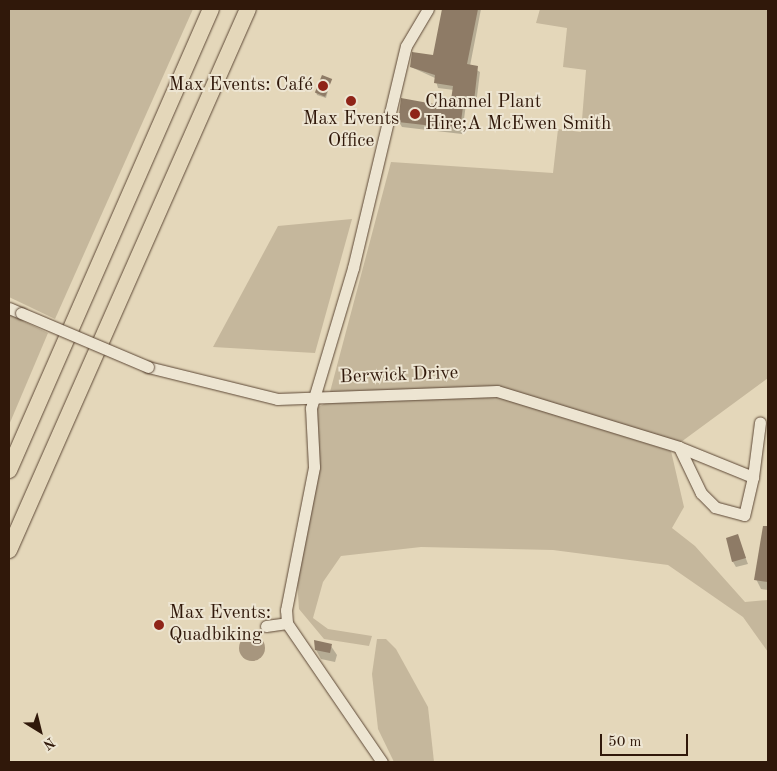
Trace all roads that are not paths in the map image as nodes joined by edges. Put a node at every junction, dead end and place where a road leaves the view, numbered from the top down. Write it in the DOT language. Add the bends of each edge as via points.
graph roads {
  1 [pos="211,9"];
  2 [pos="248,9"];
  3 [pos="428,9"];
  4 [pos="9,308"];
  5 [pos="314,398"];
  6 [pos="760,422"];
  7 [pos="679,447"];
  8 [pos="9,470"];
  9 [pos="753,477"];
  10 [pos="9,550"];
  11 [pos="287,623"];
  12 [pos="266,626"];
  13 [pos="382,762"];
  1 -- 8 [label="highway"];
  2 -- 10 [label="highway"];
  3 -- 5 [label="street" via="406,46 353,268"];
  4 -- 5 [label="street, Berwick Drive, bridge" via="148,367 277,399"];
  5 -- 7 [label="street, Berwick Drive" via="498,391"];
  5 -- 11 [label="street" via="314,467"];
  6 -- 9 [label="street"];
  7 -- 9 [label="street, Berwick Drive"];
  7 -- 9 [label="street" via="701,493 716,507 744,515"];
  11 -- 12 [label="street"];
  11 -- 13 [label="street"];
}
